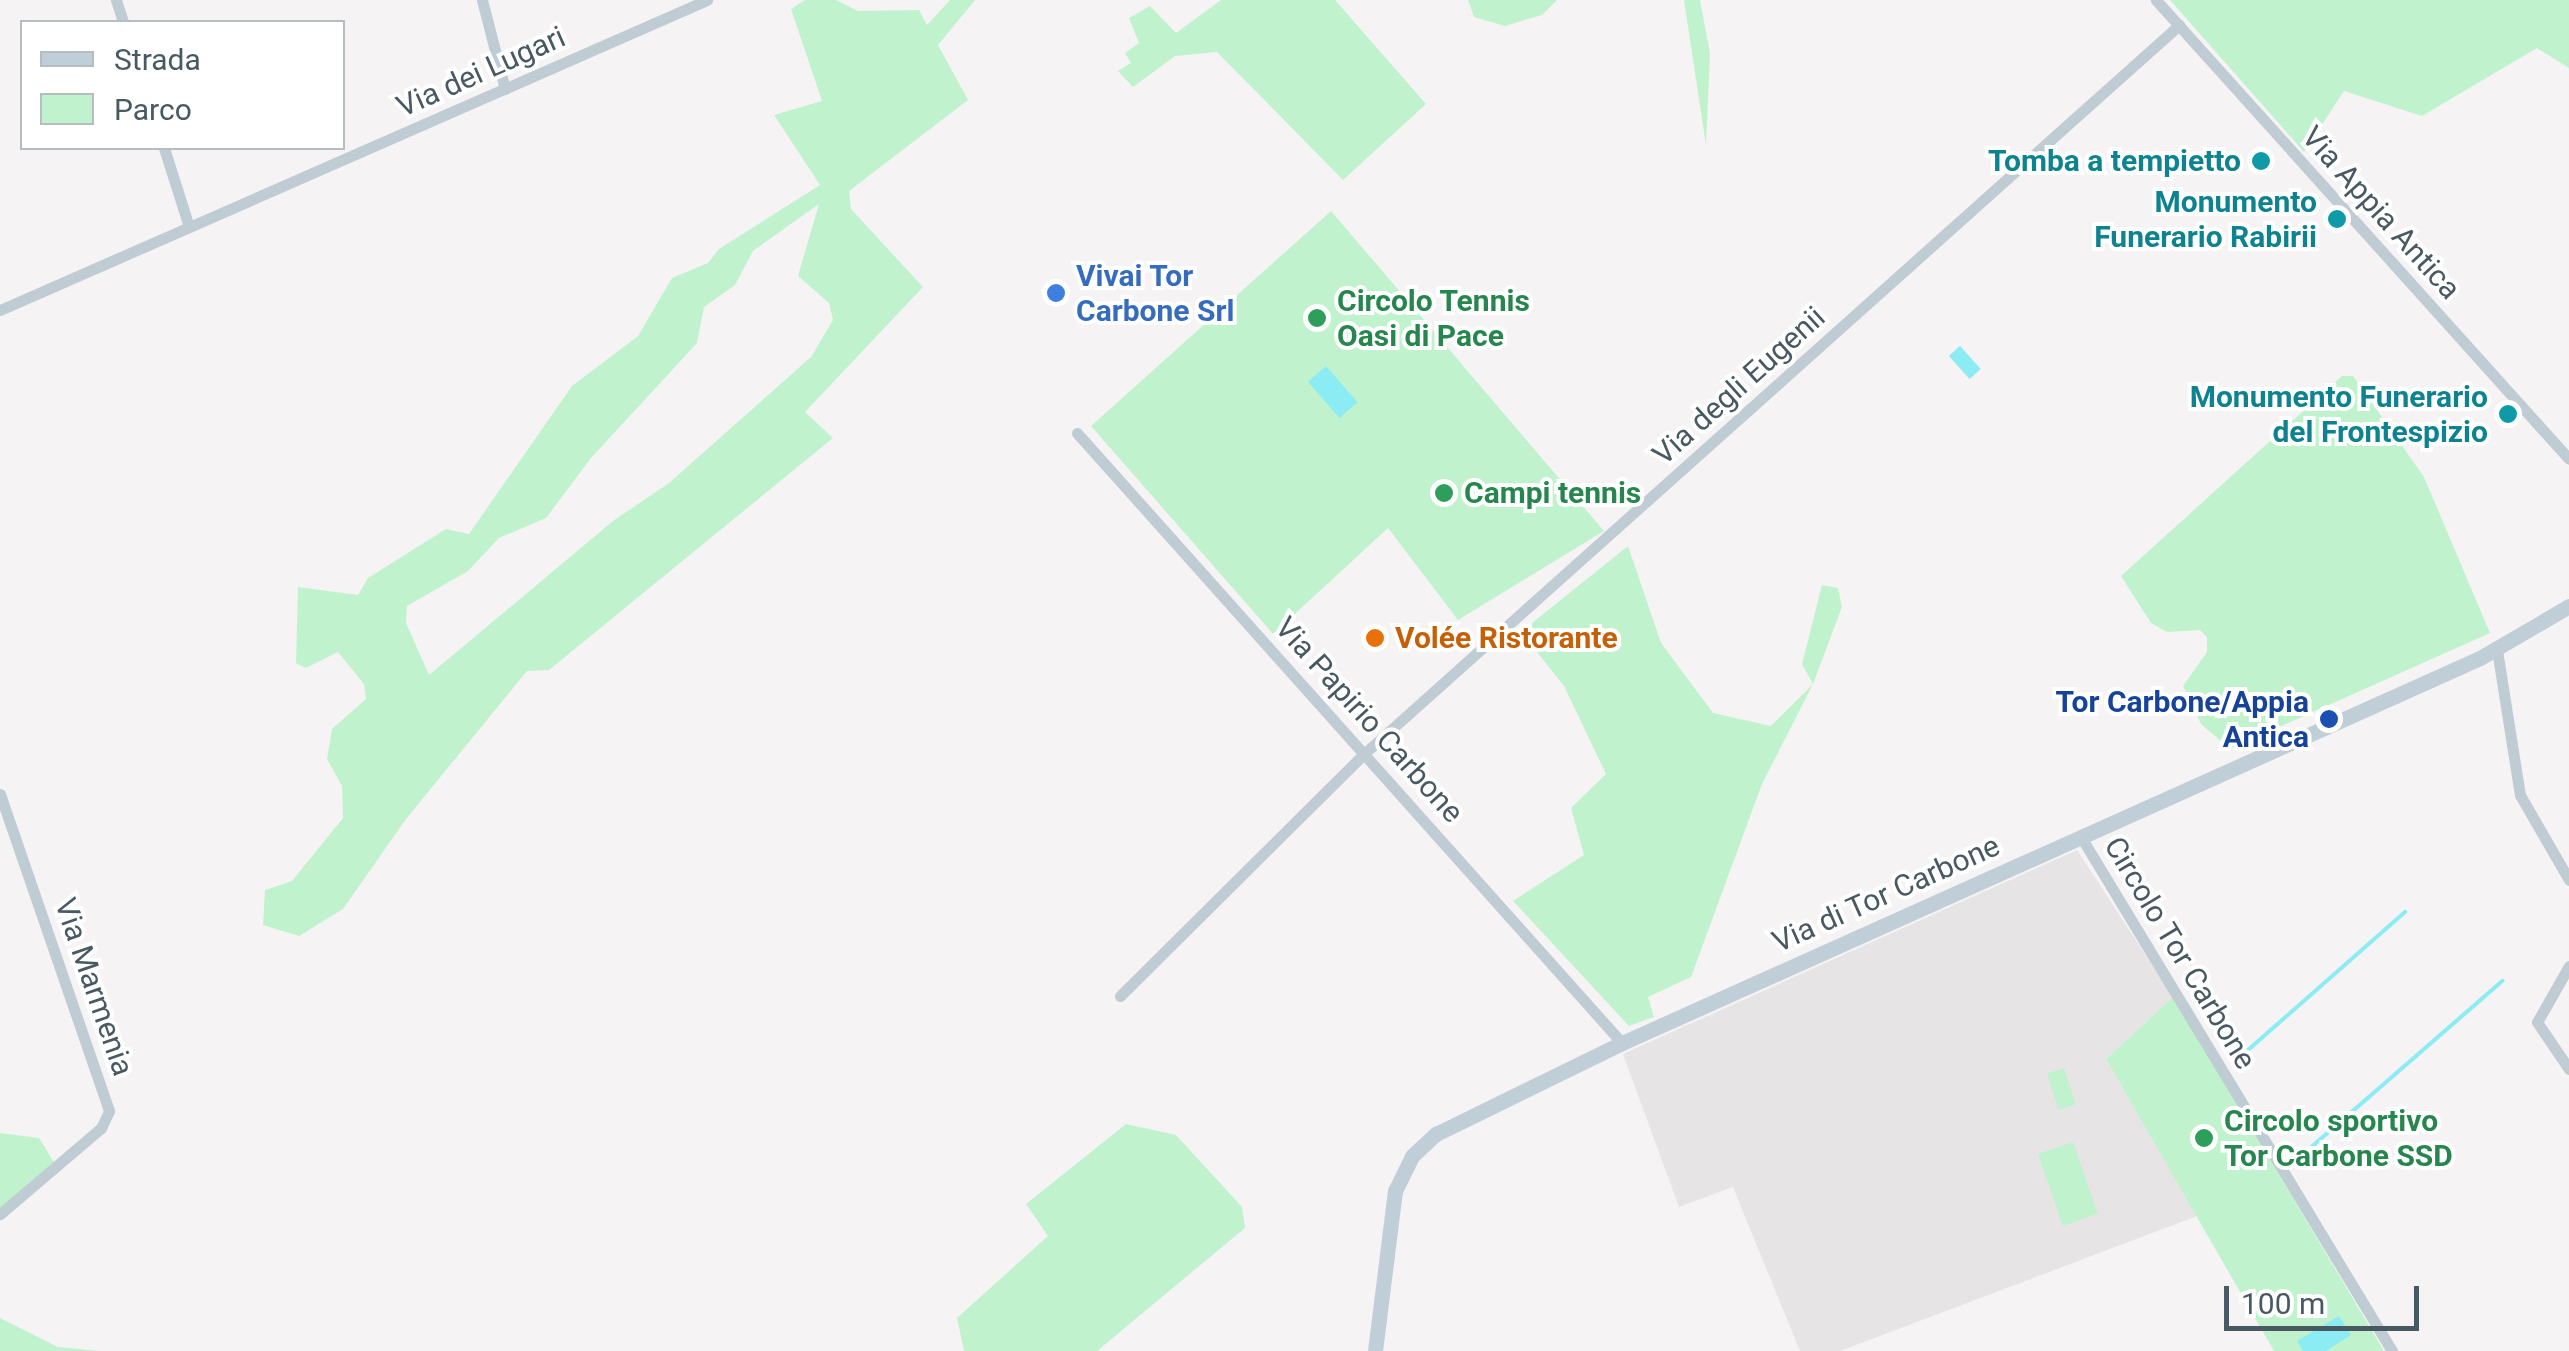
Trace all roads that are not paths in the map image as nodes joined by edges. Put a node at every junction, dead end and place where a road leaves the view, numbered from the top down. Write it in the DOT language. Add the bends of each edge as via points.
graph roads {
  1 [pos="482,0"];
  2 [pos="708,0"];
  3 [pos="2156,0"];
  4 [pos="2179,25"];
  5 [pos="505,89"];
  6 [pos="165,150"];
  7 [pos="190,227"];
  8 [pos="0,310"];
  9 [pos="1077,433"];
  10 [pos="2569,459"];
  11 [pos="2569,606"];
  12 [pos="2497,650"];
  13 [pos="1366,752"];
  14 [pos="0,794"];
  15 [pos="2082,838"];
  16 [pos="2569,880"];
  17 [pos="2569,966"];
  18 [pos="1120,996"];
  19 [pos="1622,1043"];
  20 [pos="2569,1070"];
  21 [pos="0,1214"];
  22 [pos="1374,1351"];
  23 [pos="2392,1351"];
  1 -- 5 [label="street"];
  2 -- 5 [label="street, Via dei Lugari"];
  3 -- 4 [label="street, Via Appia Antica"];
  4 -- 10 [label="street, Via Appia Antica"];
  4 -- 13 [label="street, Via degli Eugenii"];
  5 -- 7 [label="street, Via dei Lugari"];
  6 -- 7 [label="street"];
  7 -- 8 [label="street, Via dei Lugari"];
  9 -- 13 [label="street, Via Papirio Carbone"];
  11 -- 12 [label="main road, Via di Tor Carbone"];
  12 -- 15 [label="main road, Via di Tor Carbone"];
  12 -- 16 [label="street" via="2520,795"];
  13 -- 18 [label="street, Via degli Eugenii"];
  13 -- 19 [label="street, Via Papirio Carbone"];
  14 -- 21 [label="street, Via Marmenia" via="109,1110 100,1128"];
  15 -- 19 [label="main road, Via di Tor Carbone"];
  15 -- 23 [label="street, Circolo Tor Carbone"];
  17 -- 20 [label="street" via="2537,1022"];
  19 -- 22 [label="main road, Via di Tor Carbone" via="1450,1126 1412,1156 1391,1207"];
}
